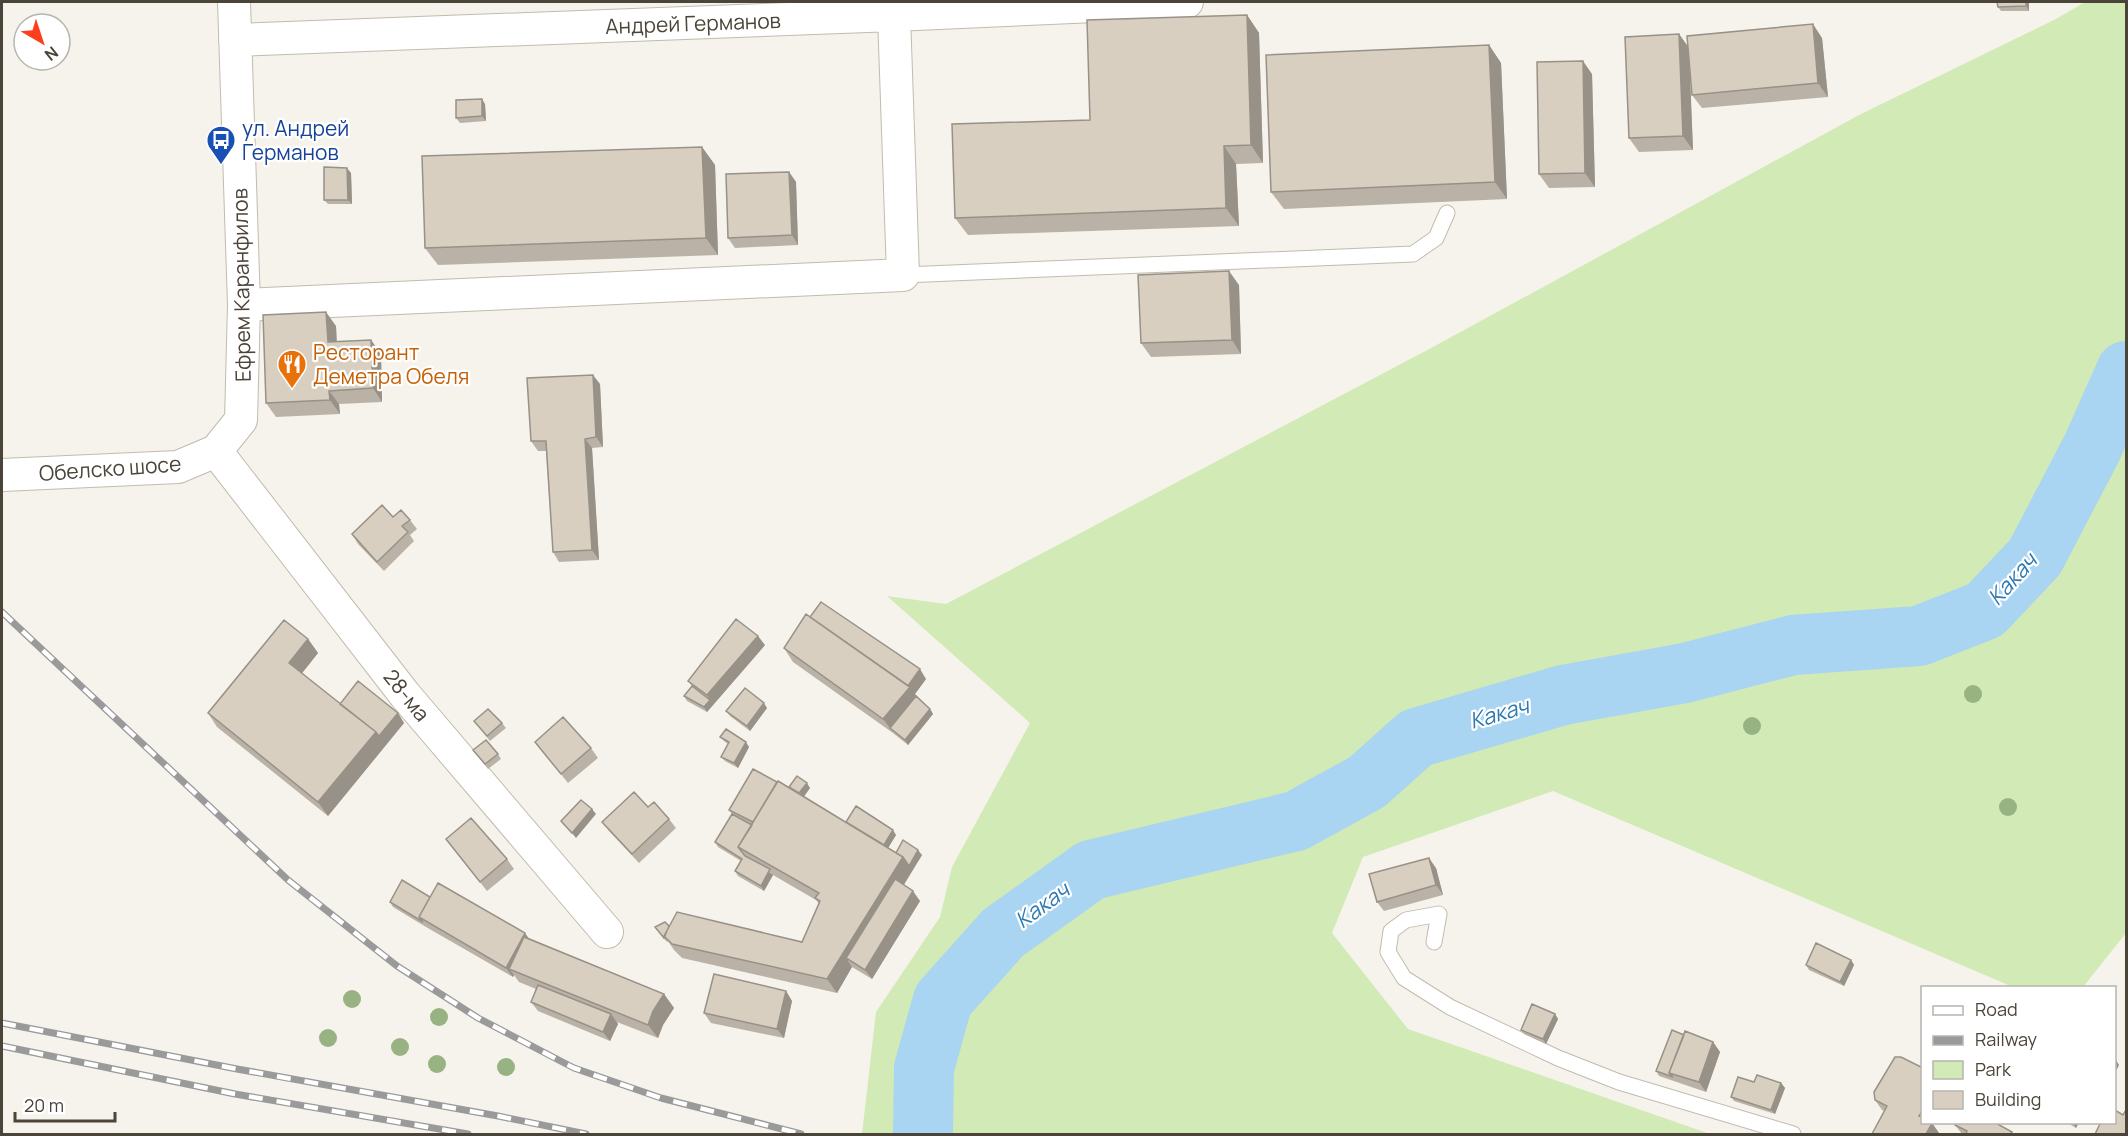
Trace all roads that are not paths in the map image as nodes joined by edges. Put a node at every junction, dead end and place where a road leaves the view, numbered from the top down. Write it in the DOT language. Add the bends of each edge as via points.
graph roads {
  1 [pos="234,2"];
  2 [pos="1187,2"];
  3 [pos="894,15"];
  4 [pos="235,40"];
  5 [pos="1447,213"];
  6 [pos="903,275"];
  7 [pos="244,306"];
  8 [pos="216,451"];
  9 [pos="2,475"];
  10 [pos="607,932"];
  11 [pos="1434,942"];
  12 [pos="1793,1134"];
  1 -- 4 [label="street, Ефрем Каранфилов"];
  2 -- 3 [label="street, Андрей Германов"];
  3 -- 4 [label="street, Андрей Германов"];
  3 -- 6 [label="street"];
  4 -- 7 [label="street, Ефрем Каранфилов"];
  5 -- 6 [label="lane" via="1436,238 1413,254"];
  6 -- 7 [label="street"];
  7 -- 8 [label="street, Ефрем Каранфилов" via="241,420"];
  8 -- 9 [label="street, Обелско шосе" via="178,467"];
  8 -- 10 [label="street, 28-ма" via="405,694"];
  11 -- 12 [label="lane" via="1439,914 1406,920 1391,931 1388,952 1404,978 1450,1007 1619,1082"];
}
